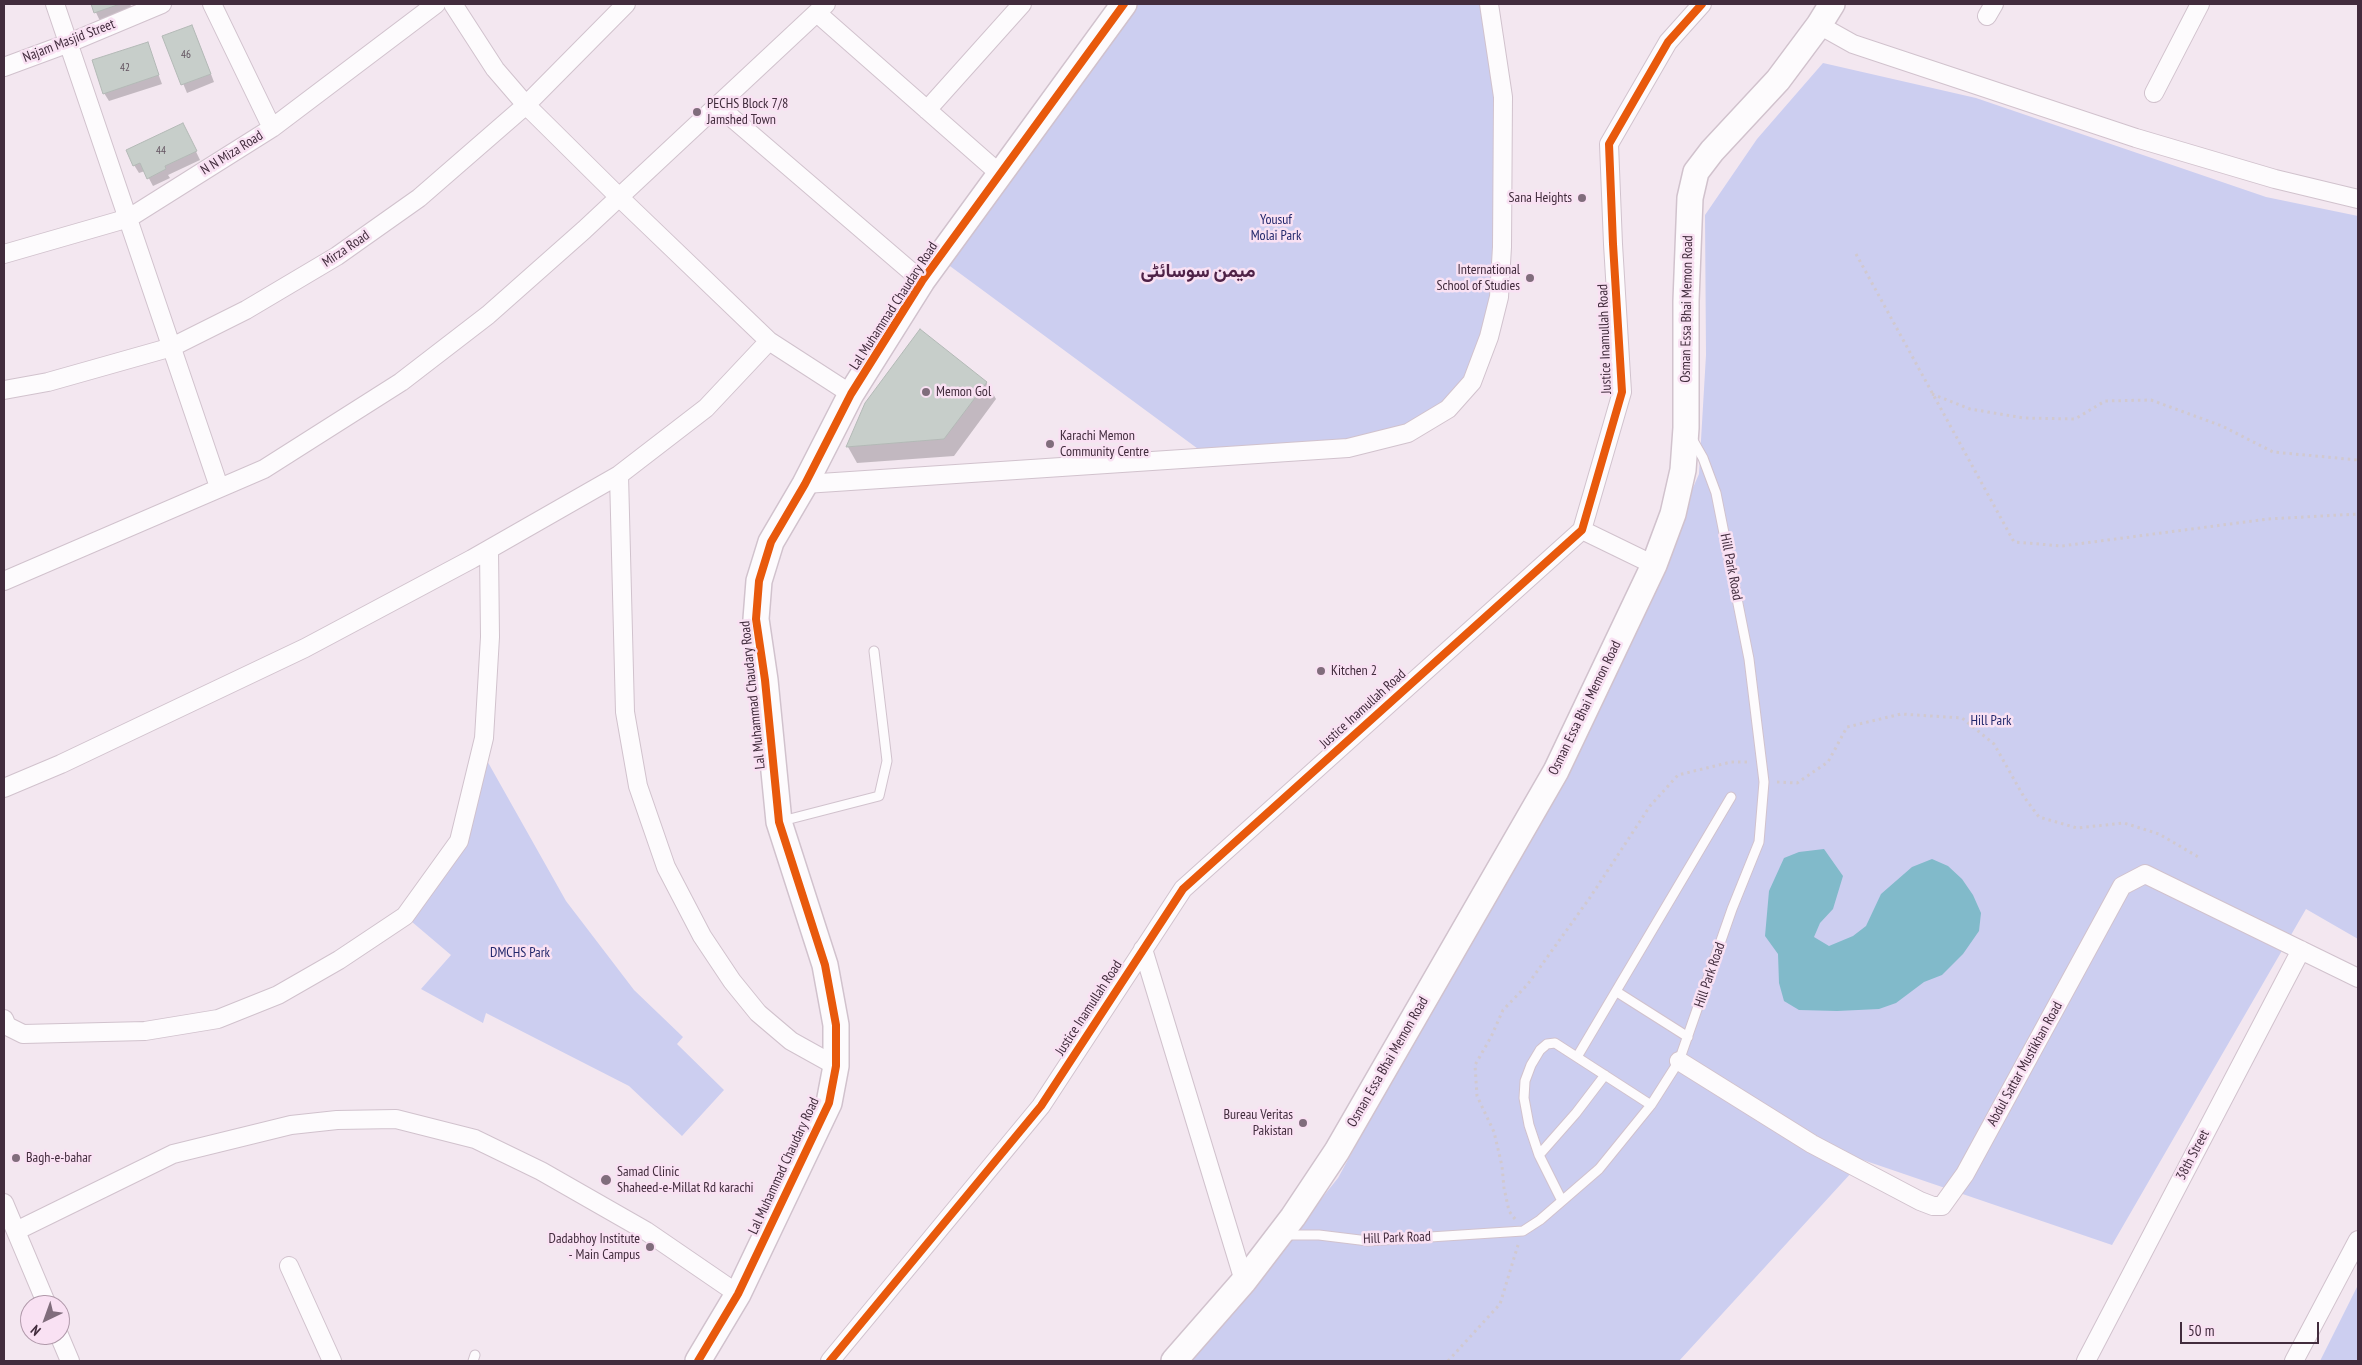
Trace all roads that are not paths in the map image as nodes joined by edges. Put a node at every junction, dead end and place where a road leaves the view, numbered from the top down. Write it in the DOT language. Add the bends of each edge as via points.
graph roads {
  1 [pos="55,4"];
  2 [pos="162,4"];
  3 [pos="212,4"];
  4 [pos="436,4"];
  5 [pos="453,4"];
  6 [pos="626,4"];
  7 [pos="1022,4"];
  8 [pos="1124,4"];
  9 [pos="1489,4"];
  10 [pos="1702,4"];
  11 [pos="1832,4"];
  12 [pos="2200,4"];
  13 [pos="822,8"];
  14 [pos="1819,25"];
  15 [pos="69,43"];
  16 [pos="4,66"];
  17 [pos="2154,93"];
  18 [pos="526,105"];
  19 [pos="717,105"];
  20 [pos="927,110"];
  21 [pos="272,128"];
  22 [pos="1000,174"];
  23 [pos="619,197"];
  24 [pos="2358,199"];
  25 [pos="129,218"];
  26 [pos="4,254"];
  27 [pos="922,281"];
  28 [pos="769,341"];
  29 [pos="172,347"];
  30 [pos="4,390"];
  31 [pos="851,394"];
  32 [pos="1686,428"];
  33 [pos="619,475"];
  34 [pos="805,484"];
  35 [pos="219,487"];
  36 [pos="1582,530"];
  37 [pos="489,550"];
  38 [pos="1654,565"];
  39 [pos="4,581"];
  40 [pos="874,651"];
  41 [pos="4,788"];
  42 [pos="1731,797"];
  43 [pos="779,822"];
  44 [pos="1143,949"];
  45 [pos="2301,950"];
  46 [pos="2358,978"];
  47 [pos="1618,992"];
  48 [pos="4,1019"];
  49 [pos="1688,1037"];
  50 [pos="1577,1057"];
  51 [pos="1679,1061"];
  52 [pos="836,1066"];
  53 [pos="1605,1075"];
  54 [pos="1652,1105"];
  55 [pos="1539,1155"];
  56 [pos="1562,1201"];
  57 [pos="4,1203"];
  58 [pos="16,1231"];
  59 [pos="1280,1234"];
  60 [pos="2358,1240"];
  61 [pos="289,1266"];
  62 [pos="1244,1281"];
  63 [pos="738,1294"];
  64 [pos="43,1295"];
  65 [pos="63,1345"];
  66 [pos="70,1361"];
  67 [pos="332,1361"];
  68 [pos="698,1361"];
  69 [pos="830,1361"];
  70 [pos="1174,1361"];
  71 [pos="2086,1361"];
  72 [pos="2294,1361"];
  1 -- 15 [label="street"];
  2 -- 15 [label="street, Najam Masjid Street"];
  3 -- 21 [label="street"];
  4 -- 21 [label="street, N N Miza Road"];
  5 -- 18 [label="street" via="495,69"];
  6 -- 18 [label="street, Mirza Road"];
  7 -- 20 [label="street"];
  8 -- 22 [label="street, Lal Muhammad Chaudary Road"];
  9 -- 34 [label="street" via="1503,97 1499,297 1489,337 1472,382 1448,409 1408,433 1348,448"];
  10 -- 36 [label="street, Justice Inamullah Road" via="1668,42 1609,144 1622,392"];
  11 -- 14 [label="street, Osman Essa Bhai Memon Road"];
  12 -- 17 [label="street"];
  13 -- 19 [label="street"];
  13 -- 20 [label="street"];
  14 -- 24 [label="street" via="1853,44 2136,138"];
  14 -- 32 [label="street, Osman Essa Bhai Memon Road" via="1778,80 1696,172 1690,198"];
  15 -- 16 [label="street, Najam Masjid Street"];
  15 -- 25 [label="street"];
  18 -- 23 [label="street"];
  18 -- 29 [label="street, Mirza Road" via="418,198 337,256 246,310"];
  19 -- 23 [label="street"];
  19 -- 27 [label="street"];
  20 -- 22 [label="street"];
  21 -- 25 [label="street, N N Miza Road"];
  22 -- 27 [label="street, Lal Muhammad Chaudary Road"];
  23 -- 28 [label="street"];
  23 -- 35 [label="street" via="488,315 401,382 264,469"];
  25 -- 26 [label="street, N N Miza Road"];
  25 -- 29 [label="street"];
  27 -- 31 [label="street, Lal Muhammad Chaudary Road"];
  28 -- 31 [label="street"];
  28 -- 33 [label="street" via="706,408"];
  29 -- 30 [label="street, Mirza Road" via="48,382"];
  29 -- 35 [label="street"];
  31 -- 34 [label="street, Lal Muhammad Chaudary Road"];
  32 -- 38 [label="street, Osman Essa Bhai Memon Road" via="1683,470 1673,514"];
  32 -- 49 [label="lane, Hill Park Road" via="1703,458 1716,493 1749,659 1764,782 1759,842"];
  33 -- 37 [label="street"];
  33 -- 52 [label="street" via="625,712 638,786 666,867 702,936 758,1013 791,1041"];
  34 -- 43 [label="street, Lal Muhammad Chaudary Road" via="771,542 758,581 756,620"];
  35 -- 39 [label="street"];
  36 -- 38 [label="street"];
  36 -- 44 [label="street, Justice Inamullah Road" via="1183,889"];
  37 -- 41 [label="street" via="305,648"];
  37 -- 48 [label="street" via="490,637 484,738 459,841 405,916 339,960 278,995 218,1019 145,1031 23,1034 7,1026"];
  38 -- 59 [label="street, Osman Essa Bhai Memon Road" via="1556,771 1337,1151"];
  40 -- 43 [label="lane" via="887,761 879,796"];
  42 -- 47 [label="lane"];
  43 -- 52 [label="street, Lal Muhammad Chaudary Road" via="825,965 836,1025"];
  44 -- 62 [label="street"];
  44 -- 69 [label="street, Justice Inamullah Road" via="1041,1106"];
  45 -- 46 [label="street, Abdul Sattar Mustikhan Road"];
  45 -- 51 [label="street, Abdul Sattar Mustikhan Road" via="2145,874 2122,886 1965,1174 1942,1206 1920,1201 1812,1144"];
  45 -- 71 [label="street, 38th Street"];
  47 -- 49 [label="lane"];
  47 -- 50 [label="lane"];
  49 -- 51 [label="lane, Hill Park Road"];
  50 -- 53 [label="lane"];
  50 -- 55 [label="lane" via="1555,1043 1546,1044 1531,1065 1525,1081 1524,1098"];
  51 -- 54 [label="lane, Hill Park Road"];
  52 -- 63 [label="street, Lal Muhammad Chaudary Road" via="829,1103"];
  53 -- 54 [label="lane"];
  53 -- 55 [label="lane"];
  54 -- 56 [label="lane, Hill Park Road" via="1599,1168"];
  55 -- 56 [label="lane"];
  56 -- 59 [label="lane, Hill Park Road" via="1523,1230 1368,1241"];
  57 -- 58 [label="street"];
  58 -- 63 [label="street" via="173,1154 291,1125 396,1119 475,1139 542,1171 646,1231"];
  58 -- 64 [label="street"];
  59 -- 62 [label="street, Osman Essa Bhai Memon Road"];
  60 -- 72 [label="street"];
  61 -- 67 [label="street"];
  62 -- 70 [label="street, Osman Essa Bhai Memon Road"];
  63 -- 68 [label="street, Lal Muhammad Chaudary Road"];
  65 -- 66 [label="street"];
}
